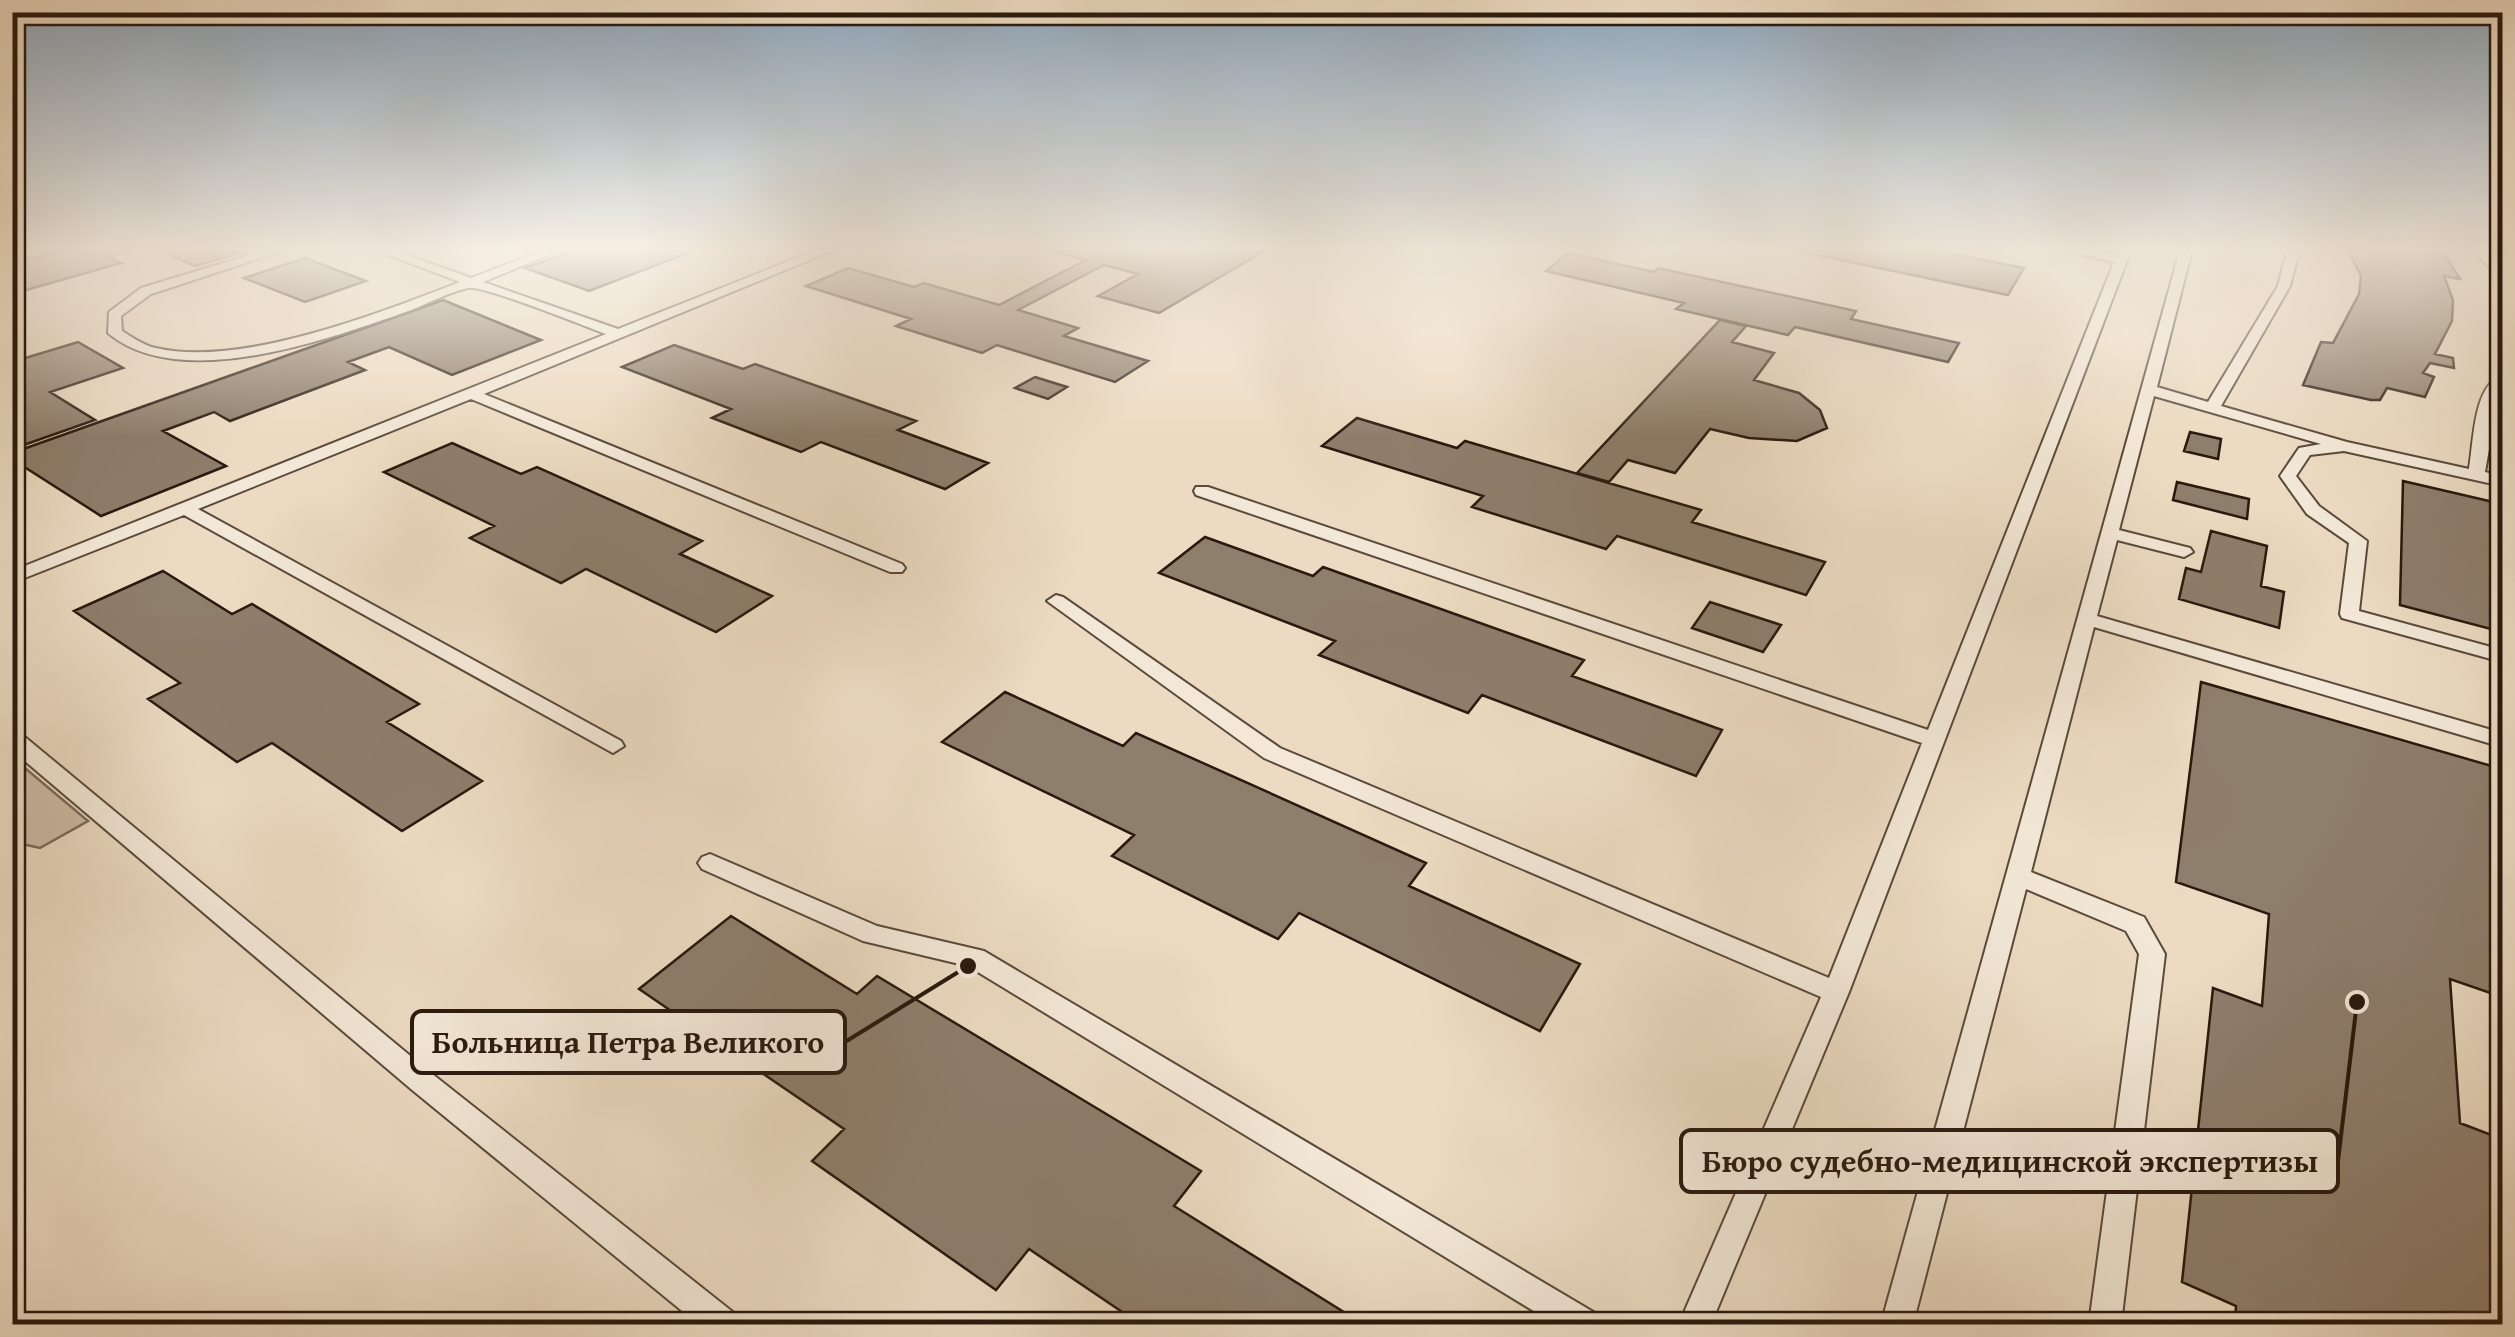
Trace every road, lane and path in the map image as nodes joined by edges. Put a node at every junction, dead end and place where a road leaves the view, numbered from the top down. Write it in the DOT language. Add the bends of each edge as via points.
graph roads {
  1 [pos="117,312"];
  2 [pos="383,312"];
  3 [pos="557,312"];
  4 [pos="676,312"];
  5 [pos="2101,312"];
  6 [pos="2169,312"];
  7 [pos="2268,312"];
  8 [pos="621,335"];
  9 [pos="2502,379"];
  10 [pos="2148,389"];
  11 [pos="474,394"];
  12 [pos="2214,405"];
  13 [pos="2344,446"];
  14 [pos="2476,474"];
  15 [pos="2502,481"];
  16 [pos="1202,491"];
  17 [pos="184,508"];
  18 [pos="2112,533"];
  19 [pos="2184,552"];
  20 [pos="896,568"];
  21 [pos="12,578"];
  22 [pos="1056,601"];
  23 [pos="2086,619"];
  24 [pos="2502,656"];
  25 [pos="12,738"];
  26 [pos="1933,739"];
  27 [pos="2502,740"];
  28 [pos="613,746"];
  29 [pos="710,863"];
  30 [pos="2017,876"];
  31 [pos="1836,992"];
  32 [pos="723,1324"];
  33 [pos="1584,1324"];
  34 [pos="1694,1324"];
  35 [pos="1897,1324"];
  36 [pos="2105,1324"];
  1 -- 2 [label="lane" via="116,333 153,352 209,354 293,344"];
  3 -- 8 [label="lane"];
  4 -- 8 [label="lane"];
  5 -- 26 [label="lane"];
  6 -- 10 [label="lane"];
  7 -- 12 [label="lane"];
  8 -- 11 [label="lane"];
  9 -- 14 [label="lane" via="2490,390"];
  10 -- 12 [label="lane"];
  10 -- 18 [label="lane"];
  11 -- 17 [label="lane"];
  11 -- 20 [label="lane"];
  12 -- 13 [label="lane"];
  13 -- 14 [label="lane"];
  13 -- 24 [label="lane" via="2305,451 2288,476 2313,510 2358,541 2348,614"];
  14 -- 15 [label="lane"];
  16 -- 26 [label="lane"];
  17 -- 21 [label="lane"];
  17 -- 28 [label="lane"];
  18 -- 19 [label="lane"];
  18 -- 23 [label="lane"];
  22 -- 31 [label="lane" via="1272,753"];
  23 -- 27 [label="lane"];
  23 -- 30 [label="lane"];
  25 -- 32 [label="lane"];
  26 -- 31 [label="lane"];
  29 -- 33 [label="lane" via="872,934 974,958"];
  30 -- 35 [label="lane"];
  30 -- 36 [label="lane" via="2135,924 2152,954"];
  31 -- 34 [label="lane"];
}
